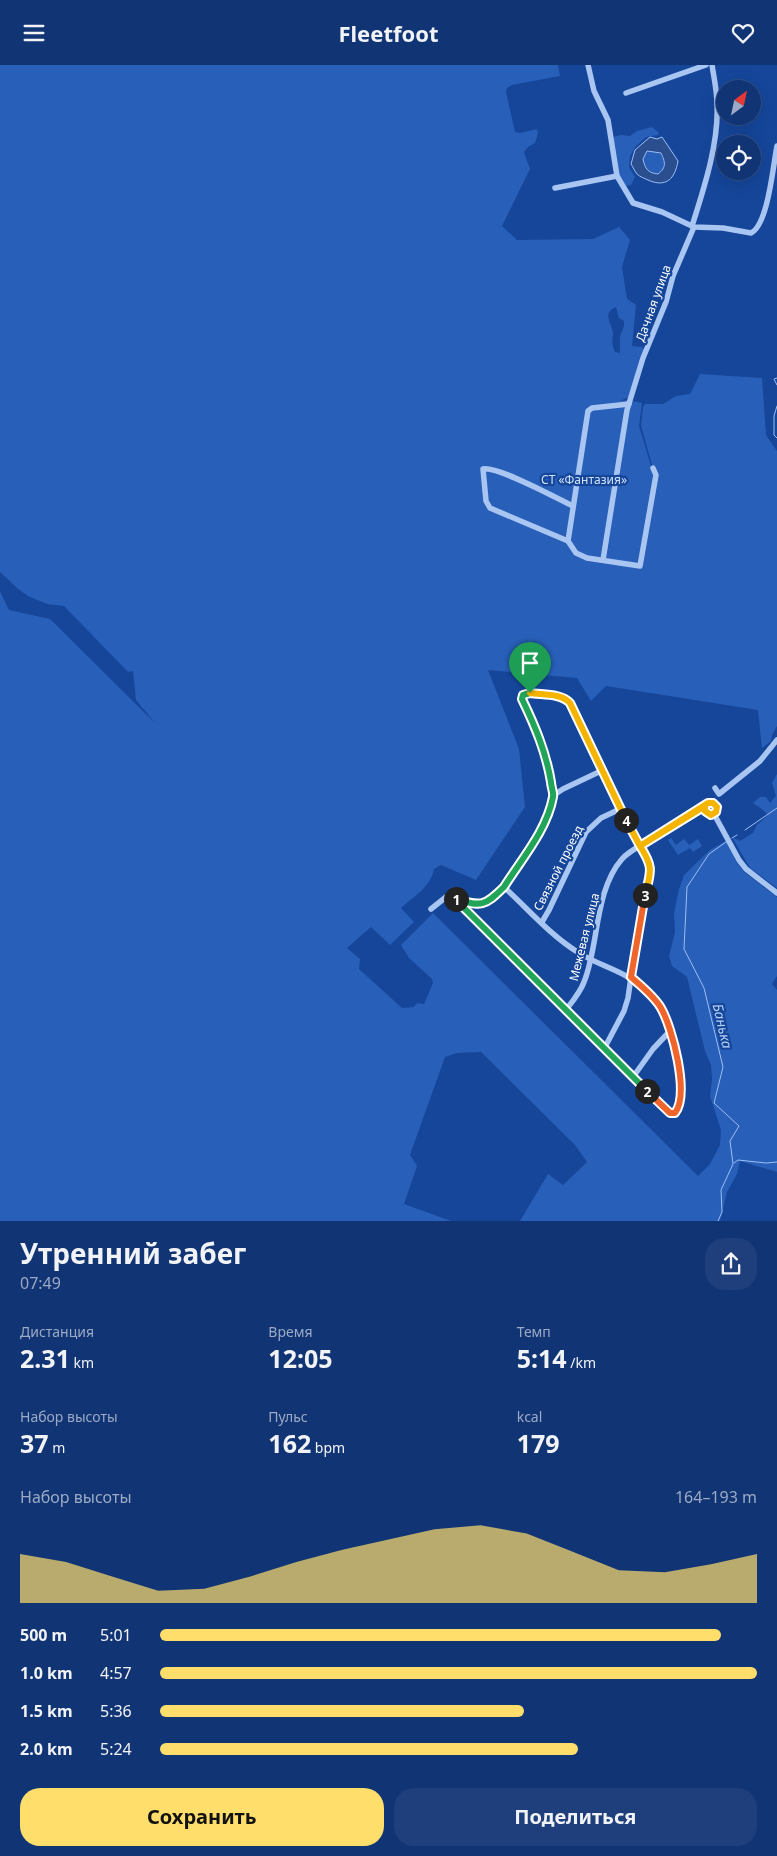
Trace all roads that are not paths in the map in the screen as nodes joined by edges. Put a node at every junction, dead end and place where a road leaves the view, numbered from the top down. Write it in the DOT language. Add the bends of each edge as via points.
graph roads {
  1 [pos="588,65"];
  2 [pos="706,65"];
  3 [pos="712,65"];
  4 [pos="626,93"];
  5 [pos="777,147"];
  6 [pos="618,176"];
  7 [pos="556,188"];
  8 [pos="693,226"];
  9 [pos="629,403"];
  10 [pos="653,469"];
  11 [pos="573,506"];
  12 [pos="568,541"];
  13 [pos="603,560"];
  14 [pos="777,740"];
  15 [pos="601,771"];
  16 [pos="715,788"];
  17 [pos="554,795"];
  18 [pos="705,806"];
  19 [pos="620,809"];
  20 [pos="714,814"];
  21 [pos="640,846"];
  22 [pos="504,887"];
  23 [pos="777,893"];
  24 [pos="454,898"];
  25 [pos="431,909"];
  26 [pos="542,922"];
  27 [pos="591,960"];
  28 [pos="631,977"];
  29 [pos="565,1011"];
  30 [pos="669,1032"];
  31 [pos="604,1049"];
  32 [pos="633,1077"];
  1 -- 6 [label="street" via="594,91 608,120"];
  2 -- 4 [label="street"];
  3 -- 8 [label="street, Дачная улица" via="716,119"];
  5 -- 8 [label="street" via="759,227 751,233"];
  6 -- 7 [label="street"];
  6 -- 8 [label="street" via="633,203"];
  8 -- 9 [label="street, Дачная улица"];
  9 -- 11 [label="street" via="588,411"];
  9 -- 13 [label="street, Дачная улица"];
  10 -- 13 [label="street" via="656,475 641,564"];
  11 -- 12 [label="street"];
  11 -- 12 [label="street" via="501,473 482,469 486,501 490,507"];
  12 -- 13 [label="street" via="581,556"];
  14 -- 16 [label="street" via="760,761 719,794"];
  15 -- 17 [label="street"];
  15 -- 17 [label="street" via="566,699 530,693 523,695 541,741"];
  15 -- 19 [label="street"];
  17 -- 22 [label="street" via="540,832"];
  18 -- 20 [label="street" via="707,814"];
  18 -- 20 [label="street" via="710,802 715,804"];
  18 -- 21 [label="street, Межевая улица"];
  19 -- 21 [label="street"];
  19 -- 26 [label="street, Связной проезд" via="601,818 586,832"];
  20 -- 23 [label="street" via="742,865"];
  21 -- 27 [label="street, Межевая улица" via="620,861 610,879 595,929"];
  21 -- 28 [label="street" via="651,867 641,908"];
  22 -- 24 [label="street" via="486,903 475,905"];
  22 -- 26 [label="street"];
  24 -- 25 [label="street" via="446,897"];
  24 -- 29 [label="street"];
  26 -- 27 [label="street"];
  27 -- 28 [label="street"];
  27 -- 29 [label="street, Межевая улица" via="584,984"];
  28 -- 30 [label="street" via="661,1008"];
  28 -- 31 [label="street" via="624,1011"];
  29 -- 31 [label="street"];
  30 -- 32 [label="street"];
  30 -- 32 [label="street" via="681,1081 681,1101 675,1113 667,1111"];
  31 -- 32 [label="street"];
}
